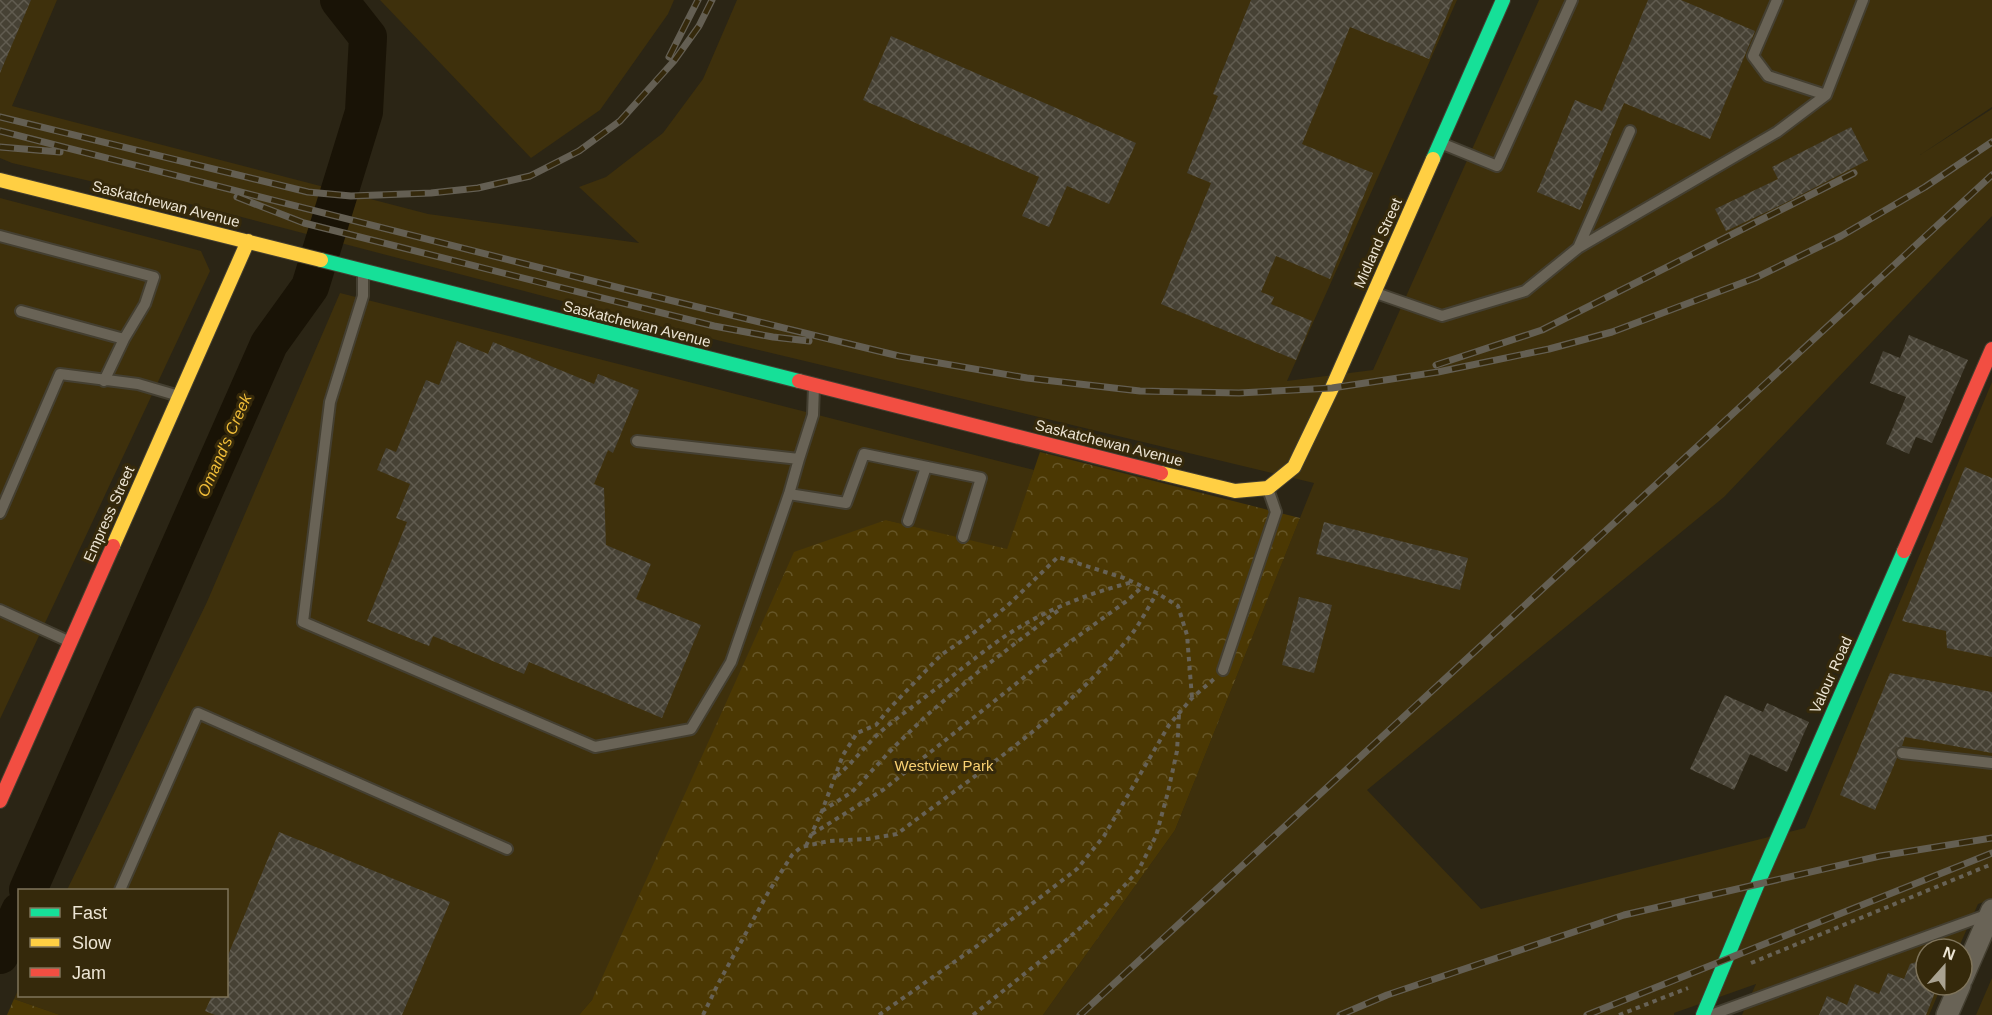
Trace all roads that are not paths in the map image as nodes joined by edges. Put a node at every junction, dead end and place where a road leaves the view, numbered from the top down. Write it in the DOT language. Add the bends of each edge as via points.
graph roads {
  1 [pos="1503,0"];
  2 [pos="1572,0"];
  3 [pos="1777,0"];
  4 [pos="1863,0"];
  5 [pos="1826,95"];
  6 [pos="1630,131"];
  7 [pos="1440,142"];
  8 [pos="0,180"];
  9 [pos="0,236"];
  10 [pos="248,241"];
  11 [pos="1578,248"];
  12 [pos="363,271"];
  13 [pos="1374,292"];
  14 [pos="21,311"];
  15 [pos="124,339"];
  16 [pos="1992,349"];
  17 [pos="104,381"];
  18 [pos="814,386"];
  19 [pos="179,396"];
  20 [pos="637,441"];
  21 [pos="799,459"];
  22 [pos="926,467"];
  23 [pos="1268,488"];
  24 [pos="789,494"];
  25 [pos="0,513"];
  26 [pos="908,521"];
  27 [pos="963,537"];
  28 [pos="0,610"];
  29 [pos="70,642"];
  30 [pos="1223,670"];
  31 [pos="1902,753"];
  32 [pos="1992,763"];
  33 [pos="0,801"];
  34 [pos="507,849"];
  35 [pos="121,889"];
  36 [pos="1991,911"];
  37 [pos="1974,951"];
  38 [pos="1954,997"];
  39 [pos="1703,1015"];
  40 [pos="1711,1015"];
  41 [pos="1947,1015"];
  1 -- 7 [label="street, Midland Street"];
  2 -- 7 [label="lane" via="1497,166"];
  3 -- 5 [label="lane" via="1753,56 1768,76"];
  4 -- 5 [label="lane"];
  5 -- 11 [label="lane" via="1777,132"];
  6 -- 11 [label="lane"];
  7 -- 13 [label="street, Midland Street"];
  8 -- 10 [label="street, Saskatchewan Avenue"];
  9 -- 15 [label="lane" via="154,277 145,304"];
  10 -- 12 [label="street, Saskatchewan Avenue"];
  10 -- 19 [label="street, Empress Street"];
  11 -- 13 [label="lane" via="1525,291 1442,316"];
  12 -- 18 [label="street, Saskatchewan Avenue"];
  12 -- 24 [label="lane" via="363,296 330,402 303,622 595,747 691,729 731,662"];
  13 -- 23 [label="street, Midland Street" via="1294,467"];
  14 -- 15 [label="lane"];
  15 -- 17 [label="lane"];
  16 -- 39 [label="street, Valour Road"];
  17 -- 19 [label="lane" via="138,384"];
  17 -- 25 [label="lane" via="60,375"];
  18 -- 21 [label="lane" via="813,415"];
  18 -- 23 [label="street, Saskatchewan Avenue" via="1235,491"];
  19 -- 29 [label="street, Empress Street"];
  20 -- 21 [label="lane"];
  21 -- 24 [label="lane"];
  22 -- 24 [label="lane" via="864,454 846,503"];
  22 -- 26 [label="lane"];
  22 -- 27 [label="lane" via="981,478"];
  23 -- 30 [label="lane" via="1276,512"];
  28 -- 29 [label="lane"];
  29 -- 33 [label="street, Empress Street"];
  31 -- 32 [label="lane"];
  34 -- 35 [label="lane" via="198,713"];
  36 -- 37 [label="street"];
  36 -- 40 [label="lane"];
  38 -- 41 [label="street"];
}
